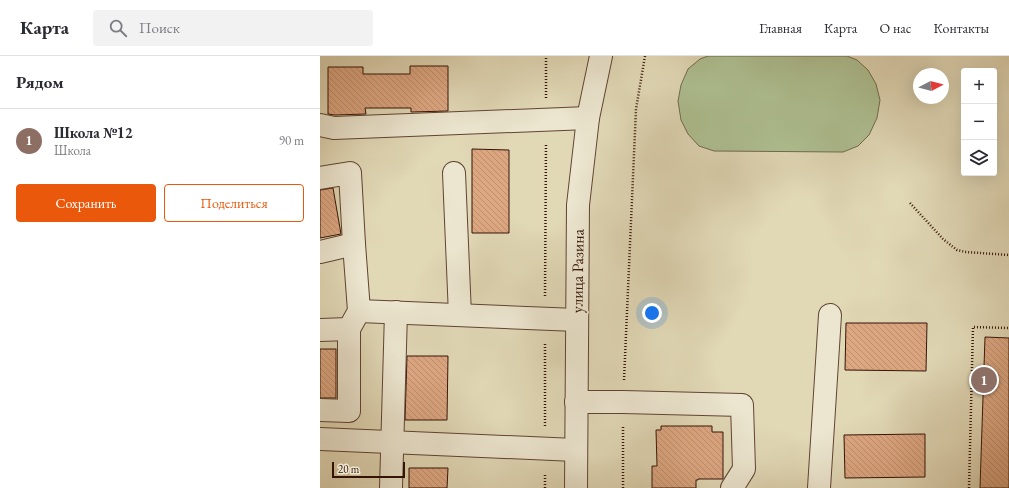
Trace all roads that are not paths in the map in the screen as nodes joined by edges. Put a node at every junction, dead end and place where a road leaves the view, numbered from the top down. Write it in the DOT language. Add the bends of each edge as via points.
graph roads {
  1 [pos="601,56"];
  2 [pos="588,118"];
  3 [pos="320,125"];
  4 [pos="454,172"];
  5 [pos="320,178"];
  6 [pos="354,244"];
  7 [pos="320,252"];
  8 [pos="396,312"];
  9 [pos="460,315"];
  10 [pos="830,315"];
  11 [pos="354,320"];
  12 [pos="577,320"];
  13 [pos="320,330"];
  14 [pos="576,402"];
  15 [pos="320,410"];
  16 [pos="320,439"];
  17 [pos="393,442"];
  18 [pos="576,450"];
  19 [pos="391,488"];
  20 [pos="576,488"];
  21 [pos="732,488"];
  22 [pos="819,488"];
  1 -- 2 [label="street, улица Разина"];
  2 -- 3 [label="street" via="334,128"];
  2 -- 12 [label="street, улица Разина" via="578,205"];
  4 -- 9 [label="street"];
  5 -- 6 [label="street" via="350,173"];
  6 -- 7 [label="street"];
  6 -- 11 [label="street"];
  8 -- 9 [label="street"];
  8 -- 11 [label="street"];
  8 -- 17 [label="street"];
  9 -- 12 [label="street"];
  10 -- 22 [label="street"];
  11 -- 13 [label="street"];
  11 -- 15 [label="street" via="349,411"];
  12 -- 14 [label="street, улица Разина"];
  14 -- 18 [label="street, улица Разина"];
  14 -- 21 [label="street" via="742,405 744,469"];
  16 -- 17 [label="street"];
  17 -- 18 [label="street"];
  17 -- 19 [label="street"];
  18 -- 20 [label="street, улица Разина"];
}
